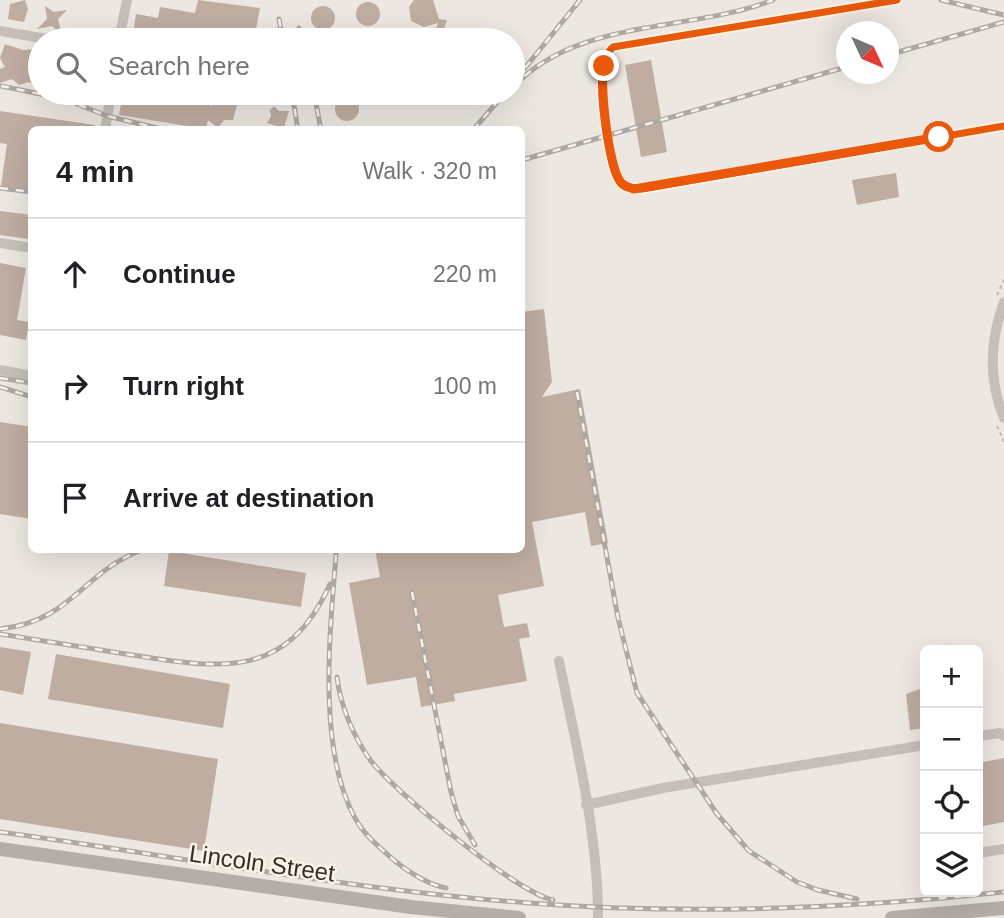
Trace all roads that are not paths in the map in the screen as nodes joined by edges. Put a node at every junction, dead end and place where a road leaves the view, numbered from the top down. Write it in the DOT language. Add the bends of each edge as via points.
graph roads {
  1 [pos="127,0"];
  2 [pos="897,0"];
  3 [pos="121,28"];
  4 [pos="0,31"];
  5 [pos="28,36"];
  6 [pos="109,105"];
  7 [pos="106,126"];
  8 [pos="1004,126"];
  9 [pos="0,243"];
  10 [pos="28,247"];
  11 [pos="1004,302"];
  12 [pos="0,370"];
  13 [pos="28,375"];
  14 [pos="1004,418"];
  15 [pos="559,661"];
  16 [pos="983,735"];
  17 [pos="1004,736"];
  18 [pos="920,747"];
  19 [pos="586,805"];
  20 [pos="0,849"];
  21 [pos="1004,849"];
  22 [pos="983,852"];
  23 [pos="1004,908"];
  24 [pos="519,918"];
  25 [pos="598,918"];
  26 [pos="892,918"];
  1 -- 3 [label="street"];
  2 -- 8 [label="street" via="613,47 607,52 601,88 620,183 642,189"];
  4 -- 5 [label="street"];
  6 -- 7 [label="street"];
  9 -- 10 [label="street"];
  11 -- 14 [label="street" via="994,329 992,365"];
  12 -- 13 [label="street"];
  15 -- 19 [label="street"];
  16 -- 17 [label="street"];
  18 -- 19 [label="street" via="663,788"];
  19 -- 25 [label="street"];
  20 -- 24 [label="main road, Lincoln Street"];
  21 -- 22 [label="street"];
  23 -- 26 [label="main road"];
}
